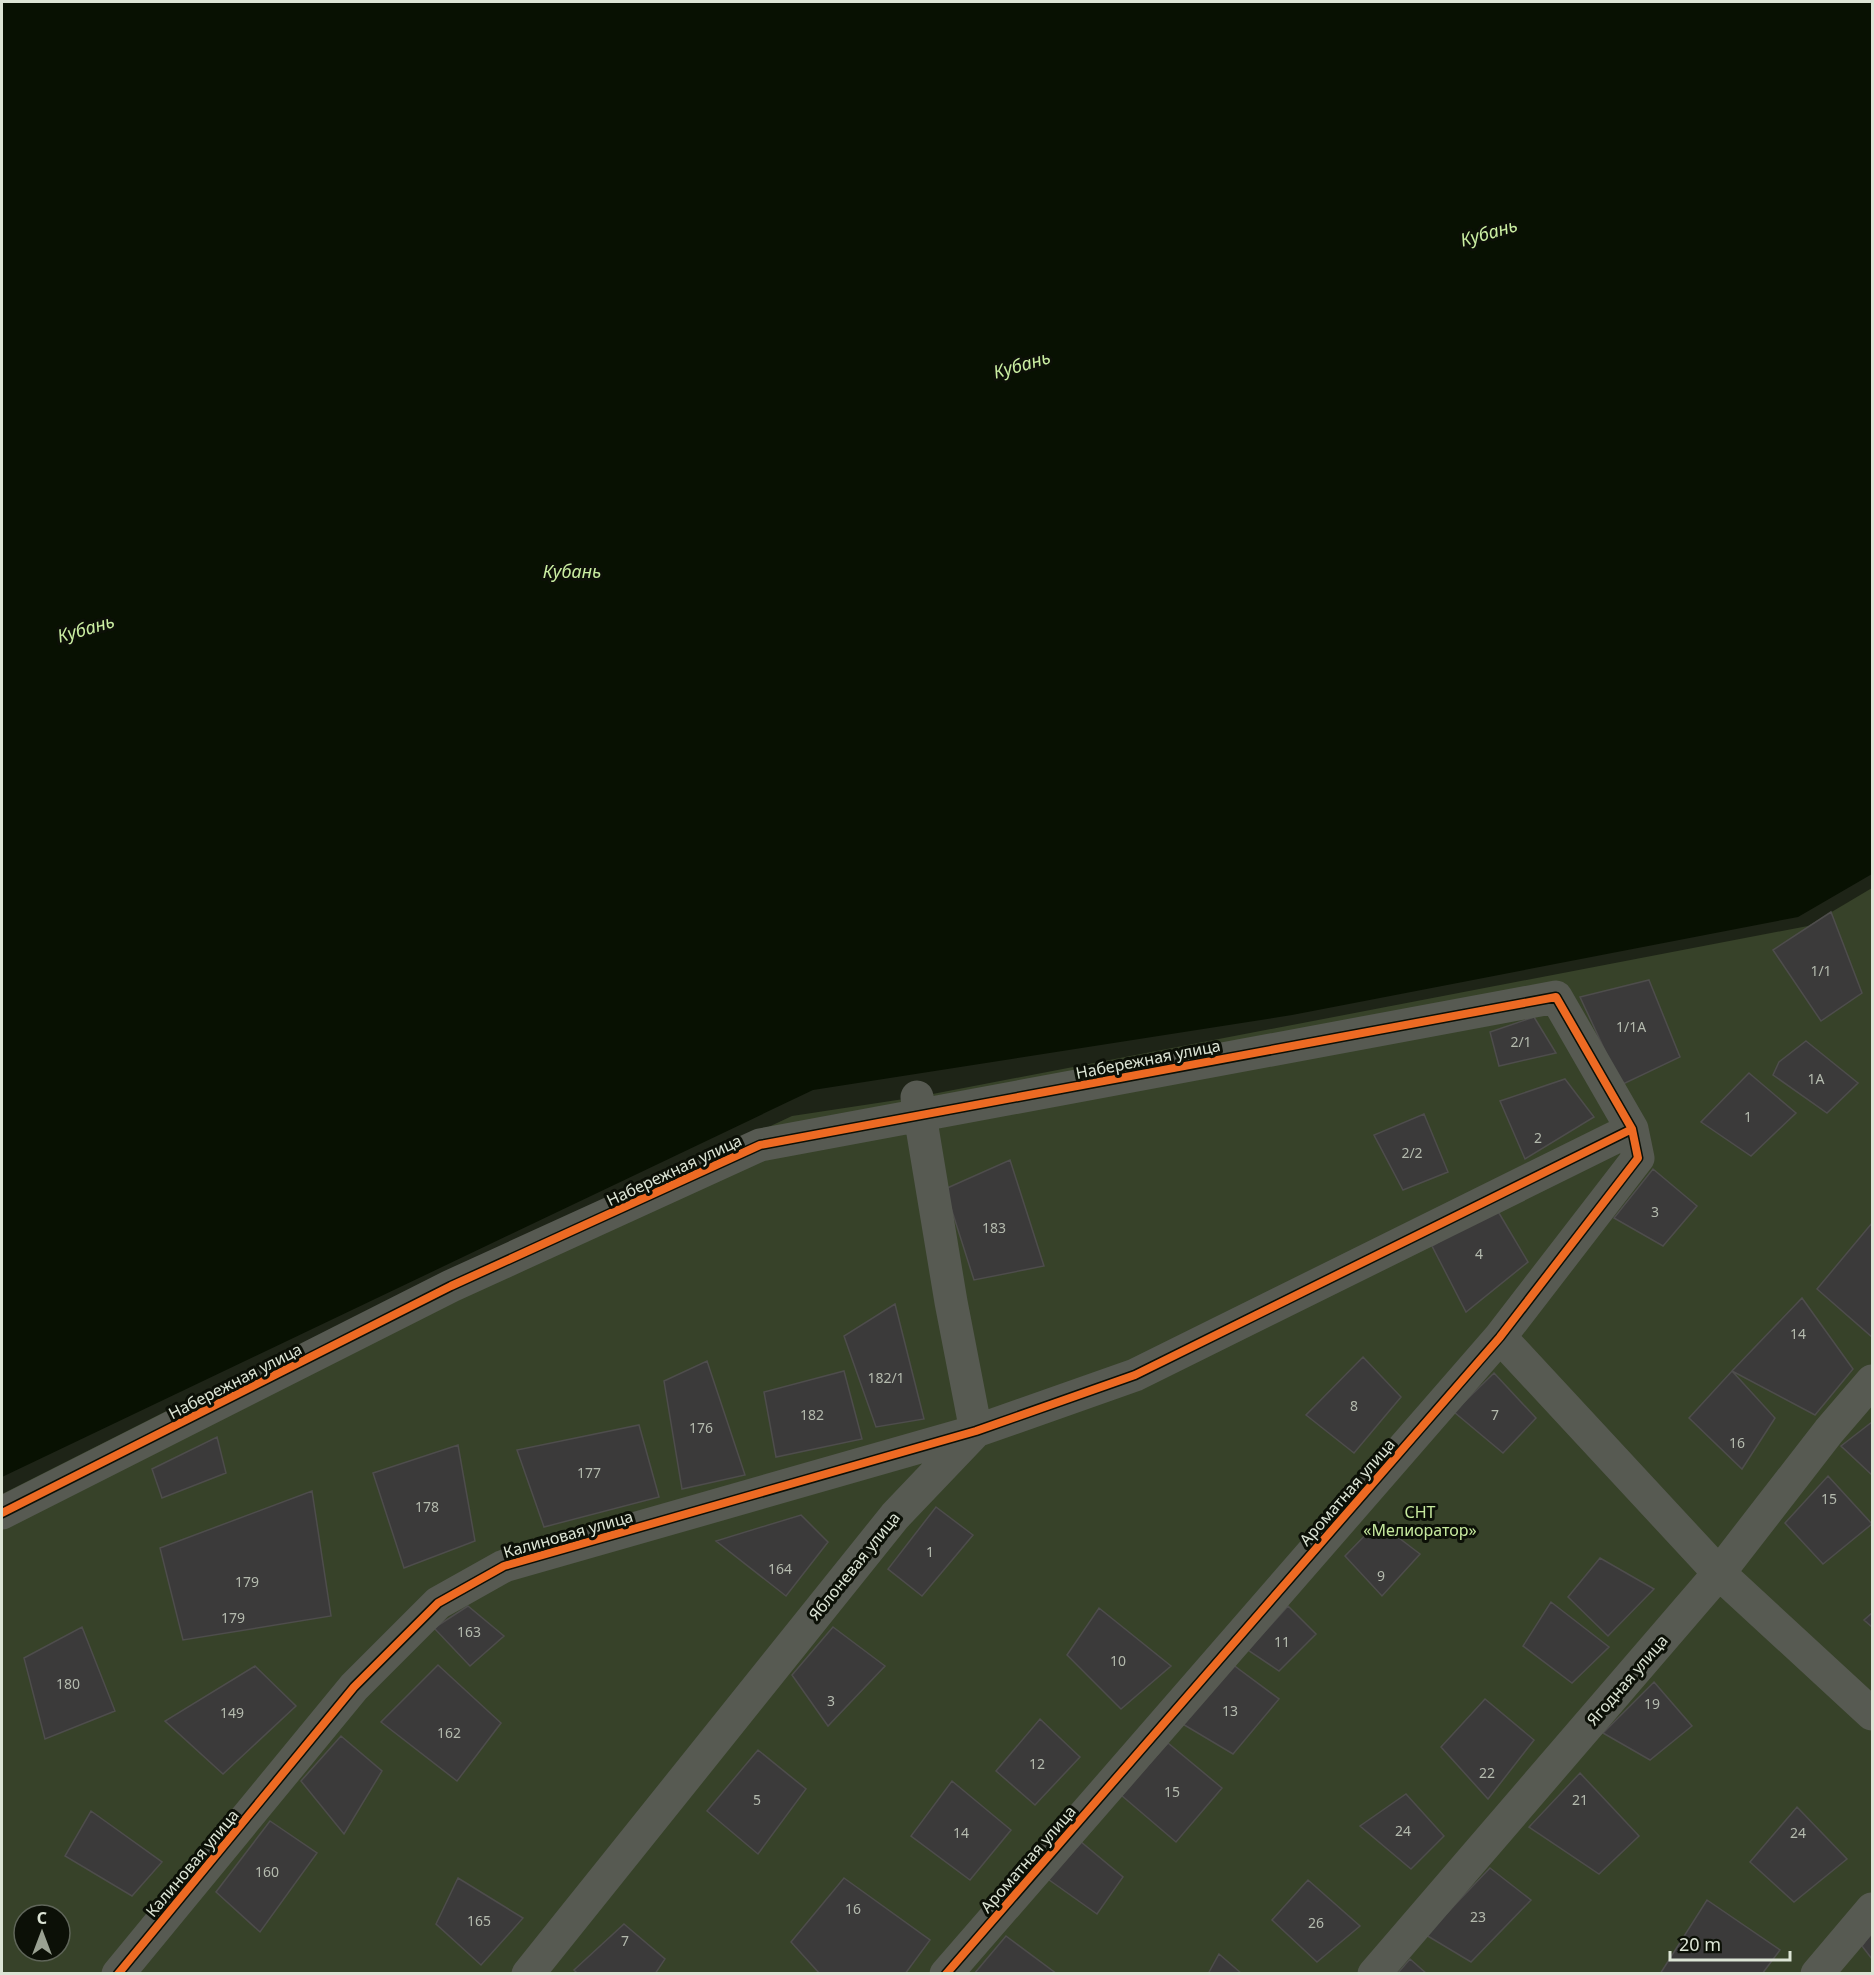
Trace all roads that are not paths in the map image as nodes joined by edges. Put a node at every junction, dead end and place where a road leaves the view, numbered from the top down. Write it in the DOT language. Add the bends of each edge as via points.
graph roads {
  1 [pos="1556,997"];
  2 [pos="919,1106"];
  3 [pos="1632,1129"];
  4 [pos="1500,1336"];
  5 [pos="1872,1381"];
  6 [pos="976,1431"];
  7 [pos="2,1513"];
  8 [pos="1719,1573"];
  9 [pos="1872,1713"];
  10 [pos="1872,1909"];
  11 [pos="118,1974"];
  12 [pos="528,1974"];
  13 [pos="946,1974"];
  14 [pos="1374,1974"];
  15 [pos="1817,1974"];
  1 -- 2 [label="street, Набережная улица"];
  1 -- 3 [label="street, Ароматная улица"];
  2 -- 6 [label="street"];
  2 -- 7 [label="street, Набережная улица" via="759,1146 451,1286"];
  3 -- 4 [label="street, Ароматная улица" via="1638,1158"];
  3 -- 6 [label="street, Калиновая улица" via="1135,1375"];
  4 -- 8 [label="street"];
  4 -- 13 [label="street, Ароматная улица"];
  5 -- 8 [label="street, Ягодная улица"];
  6 -- 11 [label="street, Калиновая улица" via="504,1566 438,1603 354,1687"];
  6 -- 12 [label="street, Яблоневая улица" via="895,1515"];
  8 -- 9 [label="street"];
  8 -- 14 [label="street, Ягодная улица"];
  10 -- 15 [label="street"];
}
